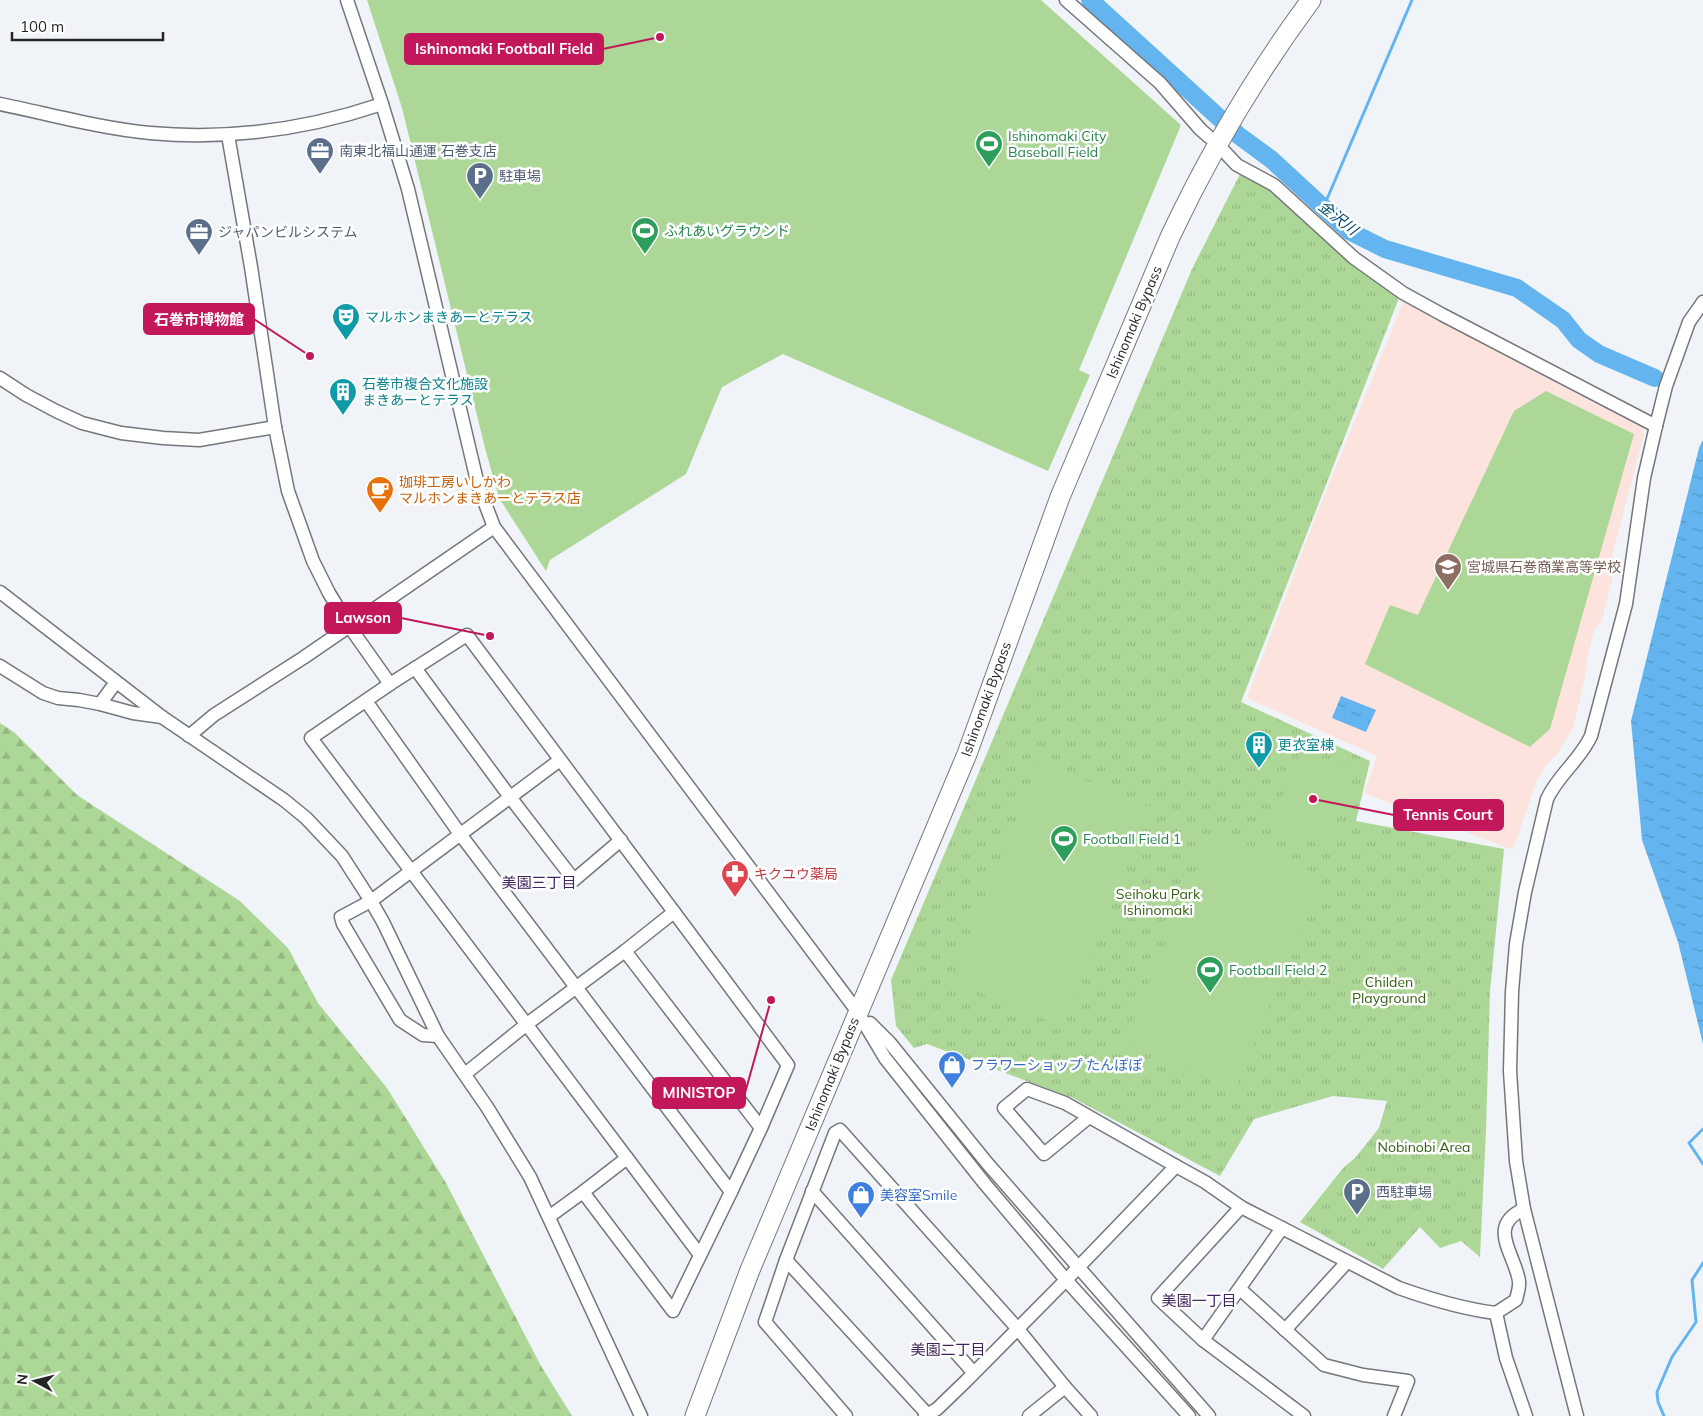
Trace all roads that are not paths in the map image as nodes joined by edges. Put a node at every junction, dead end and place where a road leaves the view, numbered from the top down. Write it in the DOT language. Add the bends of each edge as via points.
graph roads {
  1 [pos="348,0"];
  2 [pos="1066,0"];
  3 [pos="1311,0"];
  4 [pos="0,104"];
  5 [pos="382,104"];
  6 [pos="228,135"];
  7 [pos="1217,140"];
  8 [pos="1703,302"];
  9 [pos="0,378"];
  10 [pos="1656,426"];
  11 [pos="275,427"];
  12 [pos="494,527"];
  13 [pos="0,592"];
  14 [pos="349,626"];
  15 [pos="0,666"];
  16 [pos="415,668"];
  17 [pos="116,682"];
  18 [pos="390,684"];
  19 [pos="366,701"];
  20 [pos="100,704"];
  21 [pos="162,717"];
  22 [pos="188,736"];
  23 [pos="560,760"];
  24 [pos="510,797"];
  25 [pos="460,834"];
  26 [pos="621,840"];
  27 [pos="410,871"];
  28 [pos="371,901"];
  29 [pos="674,912"];
  30 [pos="625,951"];
  31 [pos="576,987"];
  32 [pos="857,1012"];
  33 [pos="527,1024"];
  34 [pos="438,1036"];
  35 [pos="465,1074"];
  36 [pos="1089,1117"];
  37 [pos="761,1128"];
  38 [pos="627,1158"];
  39 [pos="1176,1166"];
  40 [pos="583,1192"];
  41 [pos="731,1192"];
  42 [pos="812,1192"];
  43 [pos="1241,1207"];
  44 [pos="1524,1209"];
  45 [pos="550,1216"];
  46 [pos="1282,1228"];
  47 [pos="700,1255"];
  48 [pos="786,1260"];
  49 [pos="1348,1262"];
  50 [pos="1079,1267"];
  51 [pos="1066,1280"];
  52 [pos="1240,1289"];
  53 [pos="1496,1313"];
  54 [pos="1016,1328"];
  55 [pos="1285,1330"];
  56 [pos="1203,1340"];
  57 [pos="973,1372"];
  58 [pos="1064,1387"];
  59 [pos="927,1415"];
  60 [pos="641,1416"];
  61 [pos="695,1416"];
  62 [pos="846,1416"];
  63 [pos="1029,1416"];
  64 [pos="1091,1416"];
  65 [pos="1189,1416"];
  66 [pos="1209,1416"];
  67 [pos="1304,1416"];
  68 [pos="1394,1416"];
  69 [pos="1526,1416"];
  70 [pos="1577,1416"];
  1 -- 5 [label="street"];
  2 -- 7 [label="street" via="1160,84 1200,129"];
  3 -- 7 [label="highway, Ishinomaki Bypass"];
  4 -- 6 [label="street" via="129,130 178,135"];
  5 -- 6 [label="street" via="306,124"];
  5 -- 12 [label="street" via="412,205 478,485"];
  6 -- 11 [label="street"];
  7 -- 10 [label="street" via="1237,165 1274,186 1354,258 1403,293"];
  7 -- 32 [label="highway, Ishinomaki Bypass" via="1170,237 1064,488 967,754"];
  8 -- 10 [label="street" via="1689,322 1666,386"];
  9 -- 11 [label="street" via="56,411 121,433 199,440"];
  10 -- 44 [label="street" via="1644,478 1626,604 1591,736 1547,799 1516,944 1510,1071 1516,1161"];
  11 -- 14 [label="street" via="299,526 329,594"];
  12 -- 14 [label="street"];
  12 -- 32 [label="street"];
  13 -- 17 [label="street"];
  14 -- 18 [label="street"];
  14 -- 22 [label="street"];
  15 -- 20 [label="street" via="43,693"];
  16 -- 18 [label="street"];
  16 -- 23 [label="street" via="467,635"];
  16 -- 24 [label="street"];
  17 -- 20 [label="street"];
  17 -- 21 [label="street"];
  18 -- 19 [label="street"];
  19 -- 25 [label="street"];
  19 -- 27 [label="street" via="311,738"];
  20 -- 21 [label="street"];
  21 -- 22 [label="street"];
  22 -- 28 [label="street" via="306,818 342,856"];
  23 -- 24 [label="street"];
  23 -- 26 [label="street"];
  24 -- 25 [label="street"];
  24 -- 26 [label="street" via="574,880"];
  25 -- 27 [label="street"];
  25 -- 31 [label="street"];
  26 -- 29 [label="street"];
  27 -- 28 [label="street"];
  27 -- 33 [label="street"];
  28 -- 34 [label="street"];
  28 -- 34 [label="street" via="341,917 343,924 400,1020 423,1036"];
  29 -- 30 [label="street"];
  29 -- 37 [label="street" via="788,1065"];
  30 -- 31 [label="street"];
  30 -- 37 [label="street"];
  31 -- 33 [label="street"];
  31 -- 41 [label="street"];
  32 -- 50 [label="street" via="890,1042 987,1163"];
  32 -- 51 [label="street" via="885,1058"];
  32 -- 61 [label="highway, Ishinomaki Bypass" via="750,1270"];
  33 -- 35 [label="street"];
  33 -- 38 [label="street"];
  34 -- 35 [label="street"];
  35 -- 45 [label="street" via="510,1142"];
  36 -- 36 [label="street" via="1044,1154 1004,1108 1027,1089 1065,1103"];
  36 -- 39 [label="street"];
  37 -- 41 [label="street"];
  38 -- 40 [label="street"];
  38 -- 47 [label="street"];
  39 -- 43 [label="street"];
  39 -- 50 [label="street"];
  40 -- 45 [label="street"];
  40 -- 47 [label="street" via="673,1311"];
  41 -- 47 [label="street"];
  42 -- 48 [label="street"];
  42 -- 54 [label="street" via="835,1133 840,1130"];
  42 -- 57 [label="street"];
  43 -- 46 [label="street"];
  43 -- 56 [label="street" via="1158,1298"];
  44 -- 53 [label="street" via="1508,1218 1504,1230 1519,1282 1516,1300"];
  44 -- 70 [label="street"];
  45 -- 60 [label="street"];
  46 -- 49 [label="street"];
  46 -- 52 [label="street"];
  48 -- 59 [label="street"];
  48 -- 62 [label="street" via="764,1322"];
  49 -- 53 [label="street" via="1399,1288 1425,1297"];
  49 -- 55 [label="street"];
  50 -- 51 [label="street"];
  50 -- 66 [label="street"];
  51 -- 54 [label="street"];
  51 -- 65 [label="street"];
  52 -- 55 [label="street"];
  52 -- 56 [label="street"];
  53 -- 69 [label="street" via="1506,1358"];
  54 -- 57 [label="street"];
  54 -- 58 [label="street"];
  55 -- 68 [label="street" via="1324,1365 1363,1375 1408,1381"];
  56 -- 67 [label="street"];
  57 -- 59 [label="street"];
  58 -- 63 [label="street"];
  58 -- 64 [label="street"];
}
